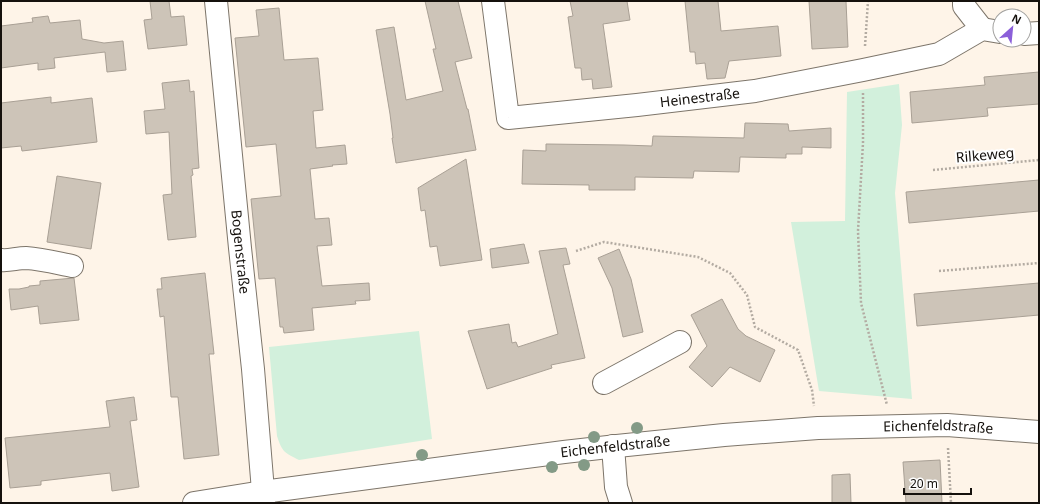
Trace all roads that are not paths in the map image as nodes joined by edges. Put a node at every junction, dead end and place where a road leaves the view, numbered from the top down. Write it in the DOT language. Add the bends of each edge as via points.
graph roads {
  1 [pos="216,1"];
  2 [pos="493,1"];
  3 [pos="964,1"];
  4 [pos="991,30"];
  5 [pos="1,260"];
  6 [pos="72,266"];
  7 [pos="680,342"];
  8 [pos="604,383"];
  9 [pos="1039,432"];
  10 [pos="613,446"];
  11 [pos="263,498"];
  12 [pos="194,503"];
  13 [pos="621,503"];
  1 -- 11 [label="street, Bogenstraße" via="253,368"];
  2 -- 4 [label="street, Heinestraße" via="508,118 755,91 939,54"];
  3 -- 4 [label="street" via="964,6"];
  5 -- 6 [label="street" via="24,258"];
  7 -- 8 [label="street"];
  9 -- 10 [label="street, Eichenfeldstraße" via="947,425 818,428"];
  10 -- 11 [label="street, Eichenfeldstraße"];
  10 -- 13 [label="street" via="616,487"];
  11 -- 12 [label="street, Eichenfeldstraße"];
}
